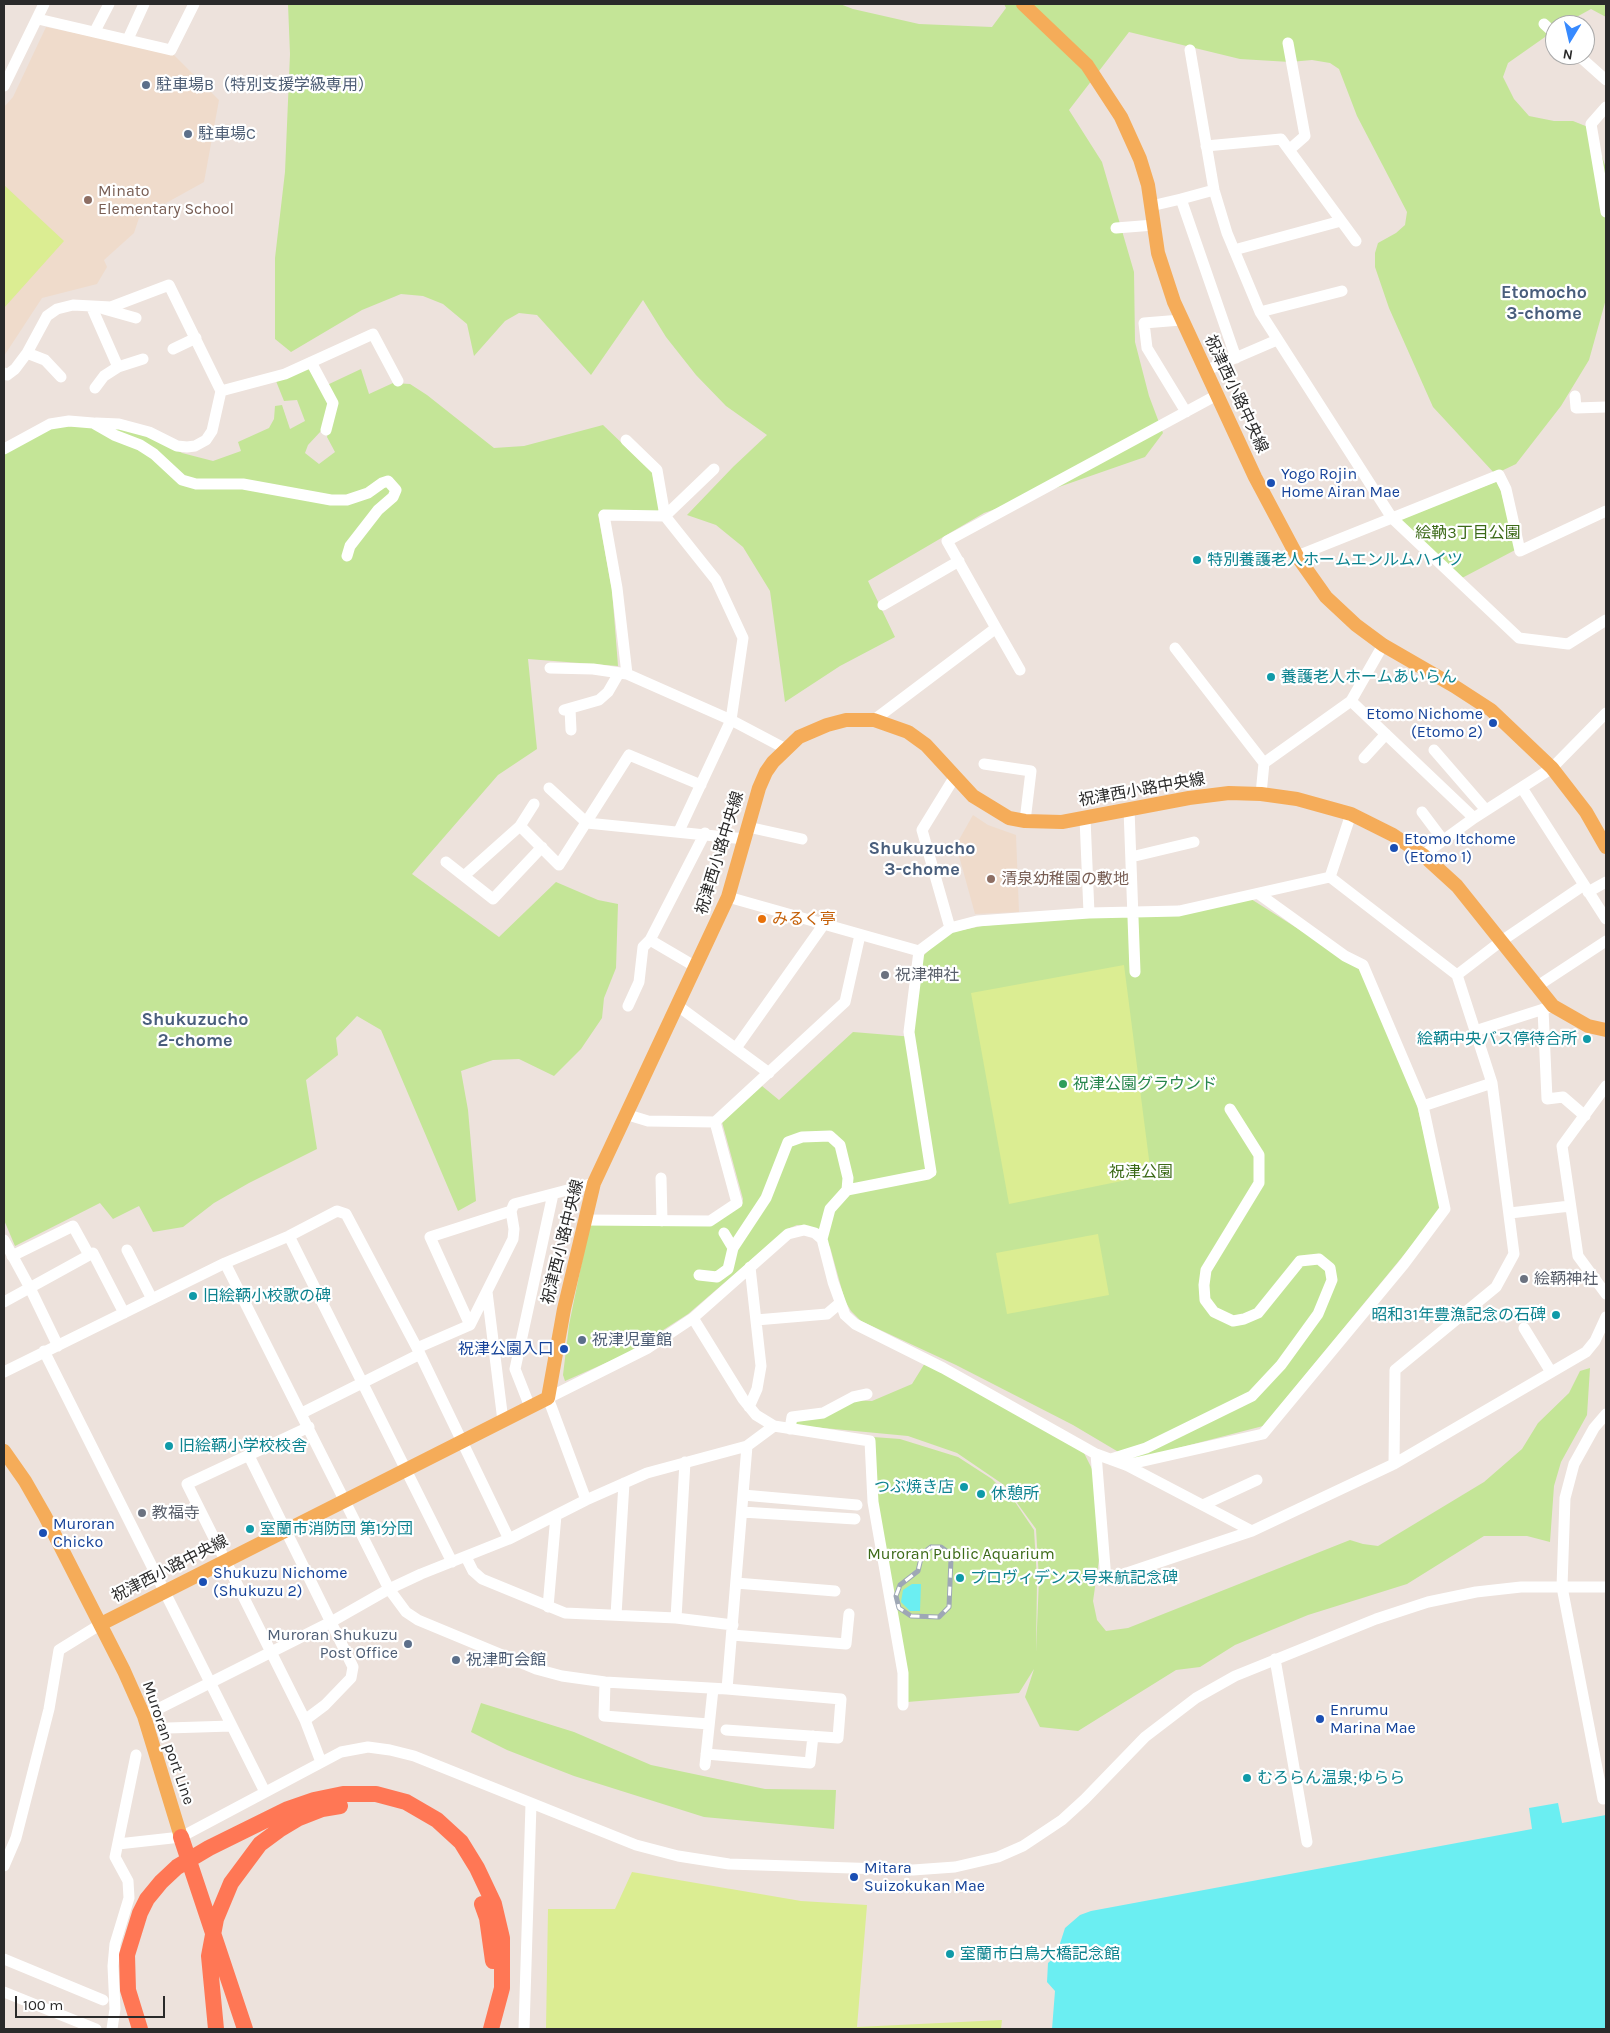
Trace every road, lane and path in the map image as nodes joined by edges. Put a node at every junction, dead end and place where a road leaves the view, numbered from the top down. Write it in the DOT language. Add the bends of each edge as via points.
graph roads {
  1 [pos="109,4"];
  2 [pos="144,4"];
  3 [pos="194,4"];
  4 [pos="1023,4"];
  5 [pos="41,5"];
  6 [pos="38,19"];
  7 [pos="95,31"];
  8 [pos="128,39"];
  9 [pos="1288,43"];
  10 [pos="1190,50"];
  11 [pos="1589,65"];
  12 [pos="1606,80"];
  13 [pos="4,86"];
  14 [pos="1606,107"];
  15 [pos="1206,146"];
  16 [pos="1289,150"];
  17 [pos="1214,190"];
  18 [pos="1181,199"];
  19 [pos="1151,206"];
  20 [pos="1606,212"];
  21 [pos="1341,221"];
  22 [pos="1154,225"];
  23 [pos="1116,228"];
  24 [pos="1356,241"];
  25 [pos="1234,250"];
  26 [pos="1342,291"];
  27 [pos="96,308"];
  28 [pos="1260,312"];
  29 [pos="136,318"];
  30 [pos="1182,320"];
  31 [pos="196,338"];
  32 [pos="1277,340"];
  33 [pos="173,348"];
  34 [pos="27,353"];
  35 [pos="1236,358"];
  36 [pos="143,359"];
  37 [pos="311,362"];
  38 [pos="118,367"];
  39 [pos="1205,371"];
  40 [pos="4,373"];
  41 [pos="61,377"];
  42 [pos="398,381"];
  43 [pos="95,388"];
  44 [pos="221,391"];
  45 [pos="1217,395"];
  46 [pos="1574,396"];
  47 [pos="1606,406"];
  48 [pos="1186,412"];
  49 [pos="93,423"];
  50 [pos="326,430"];
  51 [pos="626,440"];
  52 [pos="4,449"];
  53 [pos="714,469"];
  54 [pos="1606,510"];
  55 [pos="665,516"];
  56 [pos="1392,518"];
  57 [pos="347,556"];
  58 [pos="1297,556"];
  59 [pos="959,561"];
  60 [pos="883,605"];
  61 [pos="1606,620"];
  62 [pos="996,628"];
  63 [pos="1383,644"];
  64 [pos="1175,648"];
  65 [pos="550,668"];
  66 [pos="1020,670"];
  67 [pos="623,673"];
  68 [pos="1351,701"];
  69 [pos="1606,713"];
  70 [pos="731,720"];
  71 [pos="874,720"];
  72 [pos="571,730"];
  73 [pos="1386,734"];
  74 [pos="786,749"];
  75 [pos="1434,750"];
  76 [pos="1364,758"];
  77 [pos="1442,760"];
  78 [pos="1264,763"];
  79 [pos="984,764"];
  80 [pos="1552,768"];
  81 [pos="1425,771"];
  82 [pos="954,778"];
  83 [pos="700,785"];
  84 [pos="549,788"];
  85 [pos="1522,788"];
  86 [pos="1261,794"];
  87 [pos="534,804"];
  88 [pos="1130,809"];
  89 [pos="1486,810"];
  90 [pos="1422,812"];
  91 [pos="1351,814"];
  92 [pos="1085,818"];
  93 [pos="1474,818"];
  94 [pos="1025,821"];
  95 [pos="587,823"];
  96 [pos="520,826"];
  97 [pos="679,831"];
  98 [pos="704,833"];
  99 [pos="747,833"];
  100 [pos="802,839"];
  101 [pos="1443,840"];
  102 [pos="1194,842"];
  103 [pos="542,847"];
  104 [pos="1606,847"];
  105 [pos="1423,855"];
  106 [pos="1131,857"];
  107 [pos="446,862"];
  108 [pos="465,875"];
  109 [pos="1330,877"];
  110 [pos="1606,882"];
  111 [pos="1586,888"];
  112 [pos="1259,894"];
  113 [pos="728,897"];
  114 [pos="1134,911"];
  115 [pos="1089,913"];
  116 [pos="1606,920"];
  117 [pos="824,924"];
  118 [pos="950,928"];
  119 [pos="860,935"];
  120 [pos="650,940"];
  121 [pos="1606,941"];
  122 [pos="1500,942"];
  123 [pos="919,951"];
  124 [pos="696,967"];
  125 [pos="1134,972"];
  126 [pos="1457,974"];
  127 [pos="1536,987"];
  128 [pos="628,1006"];
  129 [pos="678,1006"];
  130 [pos="1548,1007"];
  131 [pos="1606,1030"];
  132 [pos="1475,1031"];
  133 [pos="736,1048"];
  134 [pos="769,1073"];
  135 [pos="1492,1083"];
  136 [pos="1606,1086"];
  137 [pos="1423,1106"];
  138 [pos="1230,1109"];
  139 [pos="625,1114"];
  140 [pos="1585,1116"];
  141 [pos="715,1122"];
  142 [pos="661,1178"];
  143 [pos="594,1183"];
  144 [pos="847,1190"];
  145 [pos="553,1194"];
  146 [pos="1570,1206"];
  147 [pos="511,1211"];
  148 [pos="1510,1213"];
  149 [pos="584,1220"];
  150 [pos="662,1221"];
  151 [pos="724,1233"];
  152 [pos="289,1236"];
  153 [pos="822,1239"];
  154 [pos="4,1240"];
  155 [pos="733,1248"];
  156 [pos="127,1250"];
  157 [pos="89,1255"];
  158 [pos="12,1256"];
  159 [pos="225,1263"];
  160 [pos="750,1267"];
  161 [pos="699,1275"];
  162 [pos="30,1288"];
  163 [pos="487,1292"];
  164 [pos="1606,1294"];
  165 [pos="152,1299"];
  166 [pos="4,1302"];
  167 [pos="840,1303"];
  168 [pos="124,1314"];
  169 [pos="1606,1316"];
  170 [pos="694,1318"];
  171 [pos="756,1320"];
  172 [pos="470,1325"];
  173 [pos="1524,1328"];
  174 [pos="58,1346"];
  175 [pos="418,1351"];
  176 [pos="44,1352"];
  177 [pos="4,1372"];
  178 [pos="1552,1372"];
  179 [pos="363,1383"];
  180 [pos="867,1394"];
  181 [pos="548,1398"];
  182 [pos="749,1407"];
  183 [pos="530,1408"];
  184 [pos="302,1413"];
  185 [pos="1606,1414"];
  186 [pos="503,1421"];
  187 [pos="774,1426"];
  188 [pos="309,1427"];
  189 [pos="790,1429"];
  190 [pos="462,1442"];
  191 [pos="747,1446"];
  192 [pos="4,1452"];
  193 [pos="1096,1454"];
  194 [pos="249,1456"];
  195 [pos="1111,1459"];
  196 [pos="685,1462"];
  197 [pos="1126,1464"];
  198 [pos="1394,1464"];
  199 [pos="407,1470"];
  200 [pos="1257,1480"];
  201 [pos="624,1483"];
  202 [pos="743,1495"];
  203 [pos="586,1500"];
  204 [pos="345,1501"];
  205 [pos="857,1504"];
  206 [pos="1203,1505"];
  207 [pos="742,1512"];
  208 [pos="556,1515"];
  209 [pos="855,1518"];
  210 [pos="285,1530"];
  211 [pos="1252,1531"];
  212 [pos="509,1539"];
  213 [pos="466,1557"];
  214 [pos="224,1561"];
  215 [pos="452,1562"];
  216 [pos="736,1583"];
  217 [pos="1562,1587"];
  218 [pos="1606,1588"];
  219 [pos="389,1589"];
  220 [pos="165,1591"];
  221 [pos="835,1591"];
  222 [pos="548,1607"];
  223 [pos="849,1614"];
  224 [pos="616,1615"];
  225 [pos="676,1618"];
  226 [pos="331,1622"];
  227 [pos="101,1624"];
  228 [pos="732,1630"];
  229 [pos="270,1653"];
  230 [pos="1275,1659"];
  231 [pos="605,1682"];
  232 [pos="210,1684"];
  233 [pos="713,1689"];
  234 [pos="728,1689"];
  235 [pos="903,1705"];
  236 [pos="144,1716"];
  237 [pos="305,1720"];
  238 [pos="709,1724"];
  239 [pos="231,1726"];
  240 [pos="168,1728"];
  241 [pos="726,1730"];
  242 [pos="813,1736"];
  243 [pos="136,1755"];
  244 [pos="321,1762"];
  245 [pos="265,1792"];
  246 [pos="1603,1799"];
  247 [pos="530,1804"];
  248 [pos="181,1837"];
  249 [pos="1307,1842"];
  250 [pos="118,1844"];
  251 [pos="4,1866"];
  252 [pos="4,1959"];
  253 [pos="4,1992"];
  254 [pos="103,2000"];
  255 [pos="96,2029"];
  256 [pos="112,2029"];
  257 [pos="140,2029"];
  258 [pos="216,2029"];
  259 [pos="234,2029"];
  260 [pos="245,2029"];
  261 [pos="480,2029"];
  262 [pos="491,2029"];
  263 [pos="524,2029"];
  1 -- 7 [label="street"];
  2 -- 8 [label="street"];
  3 -- 8 [label="street" via="171,50"];
  4 -- 19 [label="main road, 祝津西小路中央線" via="1071,48 1106,91 1140,159"];
  5 -- 6 [label="street"];
  6 -- 7 [label="street"];
  6 -- 13 [label="street"];
  7 -- 8 [label="street"];
  9 -- 16 [label="street" via="1305,136"];
  10 -- 15 [label="street"];
  11 -- 12 [label="street"];
  14 -- 20 [label="street" via="1591,124"];
  15 -- 16 [label="street" via="1281,139"];
  15 -- 17 [label="street"];
  16 -- 21 [label="street"];
  17 -- 18 [label="street"];
  17 -- 25 [label="street"];
  18 -- 19 [label="street"];
  18 -- 35 [label="street"];
  19 -- 22 [label="main road, 祝津西小路中央線"];
  21 -- 24 [label="street"];
  21 -- 25 [label="street"];
  22 -- 23 [label="street"];
  22 -- 30 [label="main road, 祝津西小路中央線" via="1164,275"];
  25 -- 28 [label="street"];
  26 -- 28 [label="street"];
  27 -- 29 [label="street"];
  27 -- 31 [label="street" via="111,308 169,285"];
  27 -- 34 [label="street" via="72,305 57,309 47,316"];
  27 -- 38 [label="street"];
  28 -- 32 [label="street"];
  30 -- 39 [label="main road, 祝津西小路中央線"];
  30 -- 48 [label="street" via="1144,323 1146,348"];
  31 -- 33 [label="street"];
  31 -- 44 [label="street"];
  32 -- 35 [label="street"];
  32 -- 56 [label="street"];
  34 -- 40 [label="street" via="15,369 7,375"];
  34 -- 41 [label="street" via="45,360"];
  35 -- 39 [label="street"];
  36 -- 38 [label="street"];
  37 -- 42 [label="street" via="373,334"];
  37 -- 44 [label="street" via="285,374"];
  37 -- 50 [label="street" via="333,403"];
  38 -- 43 [label="street" via="104,376"];
  39 -- 45 [label="main road, 祝津西小路中央線"];
  44 -- 49 [label="street" via="212,431 206,440 195,446 177,446 150,432 119,424"];
  45 -- 48 [label="street"];
  45 -- 58 [label="main road, 祝津西小路中央線"];
  46 -- 47 [label="street" via="1576,408"];
  48 -- 59 [label="street" via="947,541"];
  49 -- 52 [label="street" via="69,421 50,424"];
  49 -- 57 [label="street" via="140,445 182,480 196,484 243,484 347,500 388,482 396,490 393,497 378,510 350,546"];
  51 -- 55 [label="street" via="657,470"];
  53 -- 55 [label="street"];
  54 -- 56 [label="street" via="1520,551 1506,489 1499,476"];
  55 -- 67 [label="street" via="604,515 617,588"];
  55 -- 70 [label="street" via="716,580 743,638"];
  56 -- 58 [label="street"];
  56 -- 61 [label="street" via="1520,638 1568,644"];
  58 -- 63 [label="main road, 祝津西小路中央線" via="1326,597"];
  59 -- 60 [label="street"];
  59 -- 62 [label="street"];
  62 -- 66 [label="street"];
  62 -- 71 [label="street"];
  63 -- 68 [label="street"];
  63 -- 80 [label="main road, 祝津西小路中央線" via="1490,710"];
  64 -- 78 [label="street"];
  65 -- 67 [label="street"];
  67 -- 70 [label="street"];
  67 -- 72 [label="street" via="599,700 567,710"];
  68 -- 73 [label="street"];
  68 -- 78 [label="street"];
  69 -- 80 [label="street"];
  70 -- 74 [label="street"];
  70 -- 83 [label="street"];
  71 -- 74 [label="main road, 祝津西小路中央線" via="826,724 800,737"];
  71 -- 82 [label="main road, 祝津西小路中央線" via="918,739"];
  73 -- 76 [label="street"];
  73 -- 81 [label="street"];
  74 -- 99 [label="main road, 祝津西小路中央線" via="766,772"];
  75 -- 77 [label="street"];
  77 -- 81 [label="street"];
  77 -- 89 [label="street"];
  78 -- 86 [label="street"];
  79 -- 94 [label="street" via="1031,770"];
  80 -- 85 [label="street"];
  80 -- 104 [label="main road, 祝津西小路中央線" via="1586,812"];
  81 -- 93 [label="street"];
  82 -- 94 [label="main road, 祝津西小路中央線" via="996,812"];
  82 -- 118 [label="street" via="922,830"];
  83 -- 95 [label="street" via="629,754"];
  83 -- 97 [label="street"];
  84 -- 95 [label="street"];
  85 -- 89 [label="street"];
  85 -- 111 [label="street"];
  86 -- 88 [label="main road, 祝津西小路中央線" via="1204,796"];
  86 -- 91 [label="main road, 祝津西小路中央線" via="1314,802"];
  87 -- 96 [label="street"];
  88 -- 92 [label="main road, 祝津西小路中央線"];
  88 -- 106 [label="street"];
  89 -- 93 [label="street"];
  90 -- 101 [label="street"];
  91 -- 105 [label="main road, 祝津西小路中央線" via="1393,835"];
  91 -- 109 [label="street"];
  92 -- 94 [label="main road, 祝津西小路中央線" via="1062,822"];
  92 -- 115 [label="street"];
  93 -- 101 [label="street"];
  95 -- 97 [label="street"];
  95 -- 103 [label="street" via="559,865"];
  96 -- 103 [label="street"];
  96 -- 108 [label="street"];
  97 -- 98 [label="street"];
  98 -- 99 [label="street"];
  98 -- 120 [label="street"];
  99 -- 100 [label="street"];
  99 -- 113 [label="main road, 祝津西小路中央線"];
  101 -- 105 [label="street"];
  102 -- 106 [label="street"];
  103 -- 108 [label="street" via="493,899"];
  105 -- 122 [label="main road, 祝津西小路中央線" via="1457,886"];
  106 -- 114 [label="street"];
  107 -- 108 [label="street"];
  109 -- 112 [label="street"];
  109 -- 126 [label="street"];
  110 -- 111 [label="street"];
  111 -- 116 [label="street"];
  111 -- 122 [label="street"];
  112 -- 114 [label="street" via="1180,911"];
  112 -- 137 [label="street" via="1345,956 1363,965"];
  113 -- 117 [label="street"];
  113 -- 124 [label="main road, 祝津西小路中央線"];
  114 -- 115 [label="street"];
  114 -- 125 [label="street"];
  115 -- 118 [label="street" via="977,921"];
  117 -- 119 [label="street"];
  117 -- 133 [label="street"];
  118 -- 123 [label="street"];
  119 -- 123 [label="street"];
  119 -- 134 [label="street" via="845,1002"];
  120 -- 124 [label="street"];
  120 -- 128 [label="street" via="643,947 639,982"];
  121 -- 127 [label="street"];
  122 -- 126 [label="street"];
  122 -- 127 [label="main road, 祝津西小路中央線"];
  123 -- 144 [label="street" via="909,1032 931,1172"];
  124 -- 129 [label="main road, 祝津西小路中央線"];
  126 -- 132 [label="street"];
  127 -- 130 [label="main road, 祝津西小路中央線"];
  129 -- 133 [label="street"];
  129 -- 139 [label="main road, 祝津西小路中央線"];
  130 -- 131 [label="main road, 祝津西小路中央線" via="1588,1026"];
  130 -- 132 [label="street"];
  130 -- 140 [label="street" via="1547,1100 1563,1097"];
  132 -- 135 [label="street"];
  133 -- 134 [label="street"];
  134 -- 141 [label="street"];
  135 -- 137 [label="street"];
  135 -- 148 [label="street"];
  136 -- 140 [label="street"];
  137 -- 197 [label="street" via="1445,1209 1404,1264 1263,1434"];
  138 -- 195 [label="street" via="1259,1155 1260,1183 1206,1270 1205,1300 1214,1312 1232,1321 1258,1313 1300,1262 1319,1259 1330,1268 1332,1280 1318,1314 1281,1365 1252,1396 1146,1448"];
  139 -- 141 [label="street" via="648,1121"];
  139 -- 143 [label="main road, 祝津西小路中央線"];
  140 -- 146 [label="street" via="1562,1146"];
  141 -- 150 [label="street" via="737,1203 710,1221"];
  142 -- 150 [label="street"];
  143 -- 145 [label="street"];
  143 -- 149 [label="main road, 祝津西小路中央線"];
  144 -- 153 [label="street" via="830,1209"];
  144 -- 155 [label="street" via="848,1178 840,1145 830,1136 802,1136 788,1142 766,1198"];
  145 -- 147 [label="street" via="514,1204"];
  145 -- 183 [label="street" via="515,1369"];
  146 -- 148 [label="street"];
  146 -- 164 [label="street" via="1578,1256"];
  147 -- 163 [label="street" via="513,1239"];
  147 -- 172 [label="street" via="430,1237"];
  148 -- 198 [label="street" via="1514,1254 1496,1287 1396,1370"];
  149 -- 150 [label="street"];
  149 -- 181 [label="main road, 祝津西小路中央線"];
  151 -- 155 [label="street"];
  152 -- 159 [label="street"];
  152 -- 175 [label="street" via="337,1211 346,1214"];
  152 -- 179 [label="street"];
  153 -- 160 [label="street" via="815,1233 796,1231 788,1234"];
  153 -- 167 [label="street"];
  154 -- 158 [label="street"];
  155 -- 161 [label="street" via="724,1274 717,1278"];
  156 -- 165 [label="street"];
  157 -- 158 [label="street" via="73,1226"];
  157 -- 162 [label="street"];
  157 -- 168 [label="street" via="92,1253"];
  158 -- 162 [label="street"];
  159 -- 165 [label="street"];
  159 -- 184 [label="street"];
  160 -- 170 [label="street"];
  160 -- 171 [label="street"];
  162 -- 166 [label="street"];
  162 -- 174 [label="street"];
  163 -- 172 [label="street"];
  163 -- 186 [label="street"];
  165 -- 168 [label="street"];
  167 -- 171 [label="street" via="827,1314"];
  167 -- 193 [label="street" via="845,1315 855,1324 943,1368"];
  168 -- 174 [label="street"];
  169 -- 178 [label="street" via="1595,1341 1586,1352"];
  170 -- 181 [label="street" via="648,1348"];
  170 -- 182 [label="street"];
  171 -- 182 [label="street" via="761,1366 757,1389"];
  172 -- 175 [label="street"];
  173 -- 178 [label="street"];
  174 -- 176 [label="street"];
  175 -- 179 [label="street"];
  175 -- 190 [label="street"];
  176 -- 177 [label="street"];
  176 -- 220 [label="street"];
  178 -- 198 [label="street"];
  179 -- 184 [label="street"];
  179 -- 199 [label="street"];
  180 -- 189 [label="street" via="853,1397 823,1412 792,1417"];
  181 -- 183 [label="main road, 祝津西小路中央線"];
  181 -- 203 [label="street"];
  182 -- 187 [label="street"];
  183 -- 186 [label="main road, 祝津西小路中央線"];
  184 -- 188 [label="street"];
  185 -- 217 [label="street" via="1589,1436 1572,1472 1565,1498"];
  186 -- 190 [label="main road, 祝津西小路中央線"];
  187 -- 189 [label="street"];
  187 -- 191 [label="street"];
  188 -- 194 [label="street"];
  188 -- 204 [label="street"];
  189 -- 235 [label="street" via="870,1441 873,1502 902,1673"];
  190 -- 199 [label="main road, 祝津西小路中央線"];
  190 -- 212 [label="street"];
  191 -- 196 [label="street"];
  191 -- 202 [label="street"];
  192 -- 227 [label="main road, Muroran port Line" via="45,1516"];
  193 -- 195 [label="street"];
  193 -- 211 [label="street" via="1106,1580"];
  194 -- 210 [label="street"];
  194 -- 214 [label="street" via="187,1484"];
  195 -- 197 [label="street"];
  196 -- 201 [label="street"];
  196 -- 225 [label="street"];
  197 -- 206 [label="street"];
  198 -- 211 [label="street"];
  199 -- 204 [label="main road, 祝津西小路中央線"];
  199 -- 215 [label="street"];
  200 -- 206 [label="street"];
  201 -- 203 [label="street"];
  201 -- 224 [label="street"];
  202 -- 205 [label="street"];
  202 -- 207 [label="street"];
  203 -- 208 [label="street"];
  204 -- 210 [label="main road, 祝津西小路中央線"];
  204 -- 219 [label="street"];
  206 -- 211 [label="street"];
  207 -- 209 [label="street"];
  207 -- 216 [label="street"];
  208 -- 212 [label="street"];
  208 -- 222 [label="street"];
  210 -- 214 [label="main road, 祝津西小路中央線"];
  210 -- 226 [label="street"];
  212 -- 213 [label="street"];
  213 -- 215 [label="street"];
  213 -- 222 [label="street" via="473,1571 482,1579"];
  214 -- 220 [label="main road, 祝津西小路中央線"];
  214 -- 229 [label="street"];
  215 -- 219 [label="street"];
  216 -- 221 [label="street"];
  216 -- 228 [label="street"];
  217 -- 218 [label="street"];
  217 -- 230 [label="street" via="1476,1592 1428,1602"];
  217 -- 246 [label="street"];
  219 -- 226 [label="street"];
  219 -- 231 [label="street" via="406,1612 418,1620 536,1669"];
  220 -- 227 [label="main road, 祝津西小路中央線"];
  220 -- 232 [label="street"];
  222 -- 224 [label="street" via="565,1613"];
  223 -- 228 [label="street" via="846,1644"];
  224 -- 225 [label="street"];
  225 -- 228 [label="street"];
  226 -- 229 [label="street"];
  226 -- 237 [label="street" via="353,1667 351,1678"];
  227 -- 236 [label="main road, Muroran port Line"];
  227 -- 251 [label="street" via="59,1650 49,1709 16,1838"];
  228 -- 234 [label="street"];
  229 -- 232 [label="street"];
  229 -- 237 [label="street"];
  230 -- 247 [label="street" via="1235,1676 1172,1716 1145,1737 1062,1820 1023,1846 976,1863 935,1870 729,1864 636,1845"];
  230 -- 249 [label="street"];
  231 -- 233 [label="street"];
  231 -- 238 [label="street" via="604,1716"];
  232 -- 236 [label="street"];
  232 -- 239 [label="street"];
  233 -- 234 [label="street"];
  233 -- 238 [label="street"];
  234 -- 242 [label="street" via="841,1699 838,1738"];
  236 -- 248 [label="main road, Muroran port Line"];
  237 -- 244 [label="street"];
  238 -- 242 [label="street" via="706,1759 810,1763"];
  239 -- 240 [label="street"];
  239 -- 245 [label="street"];
  241 -- 242 [label="street"];
  243 -- 250 [label="street"];
  244 -- 245 [label="street"];
  244 -- 247 [label="street" via="341,1752 368,1747 390,1750 414,1756"];
  245 -- 248 [label="street"];
  247 -- 263 [label="street"];
  248 -- 250 [label="street"];
  248 -- 259 [label="highway" via="201,1922"];
  248 -- 260 [label="highway"];
  250 -- 256 [label="street" via="115,1857 128,1881 129,1898 115,1944"];
  252 -- 254 [label="street"];
  253 -- 255 [label="street"];
  257 -- 262 [label="highway" via="128,1990 127,1954 140,1913 161,1882 177,1867 209,1848 288,1809 343,1794 376,1794 406,1802 436,1820 461,1842 494,1904 502,1938 502,1988"];
  258 -- 261 [label="highway" via="209,1956 216,1919 231,1883 260,1844 299,1818 322,1809 367,1804 384,1806 429,1828 446,1842 476,1888 487,1918 493,1976"];
}
